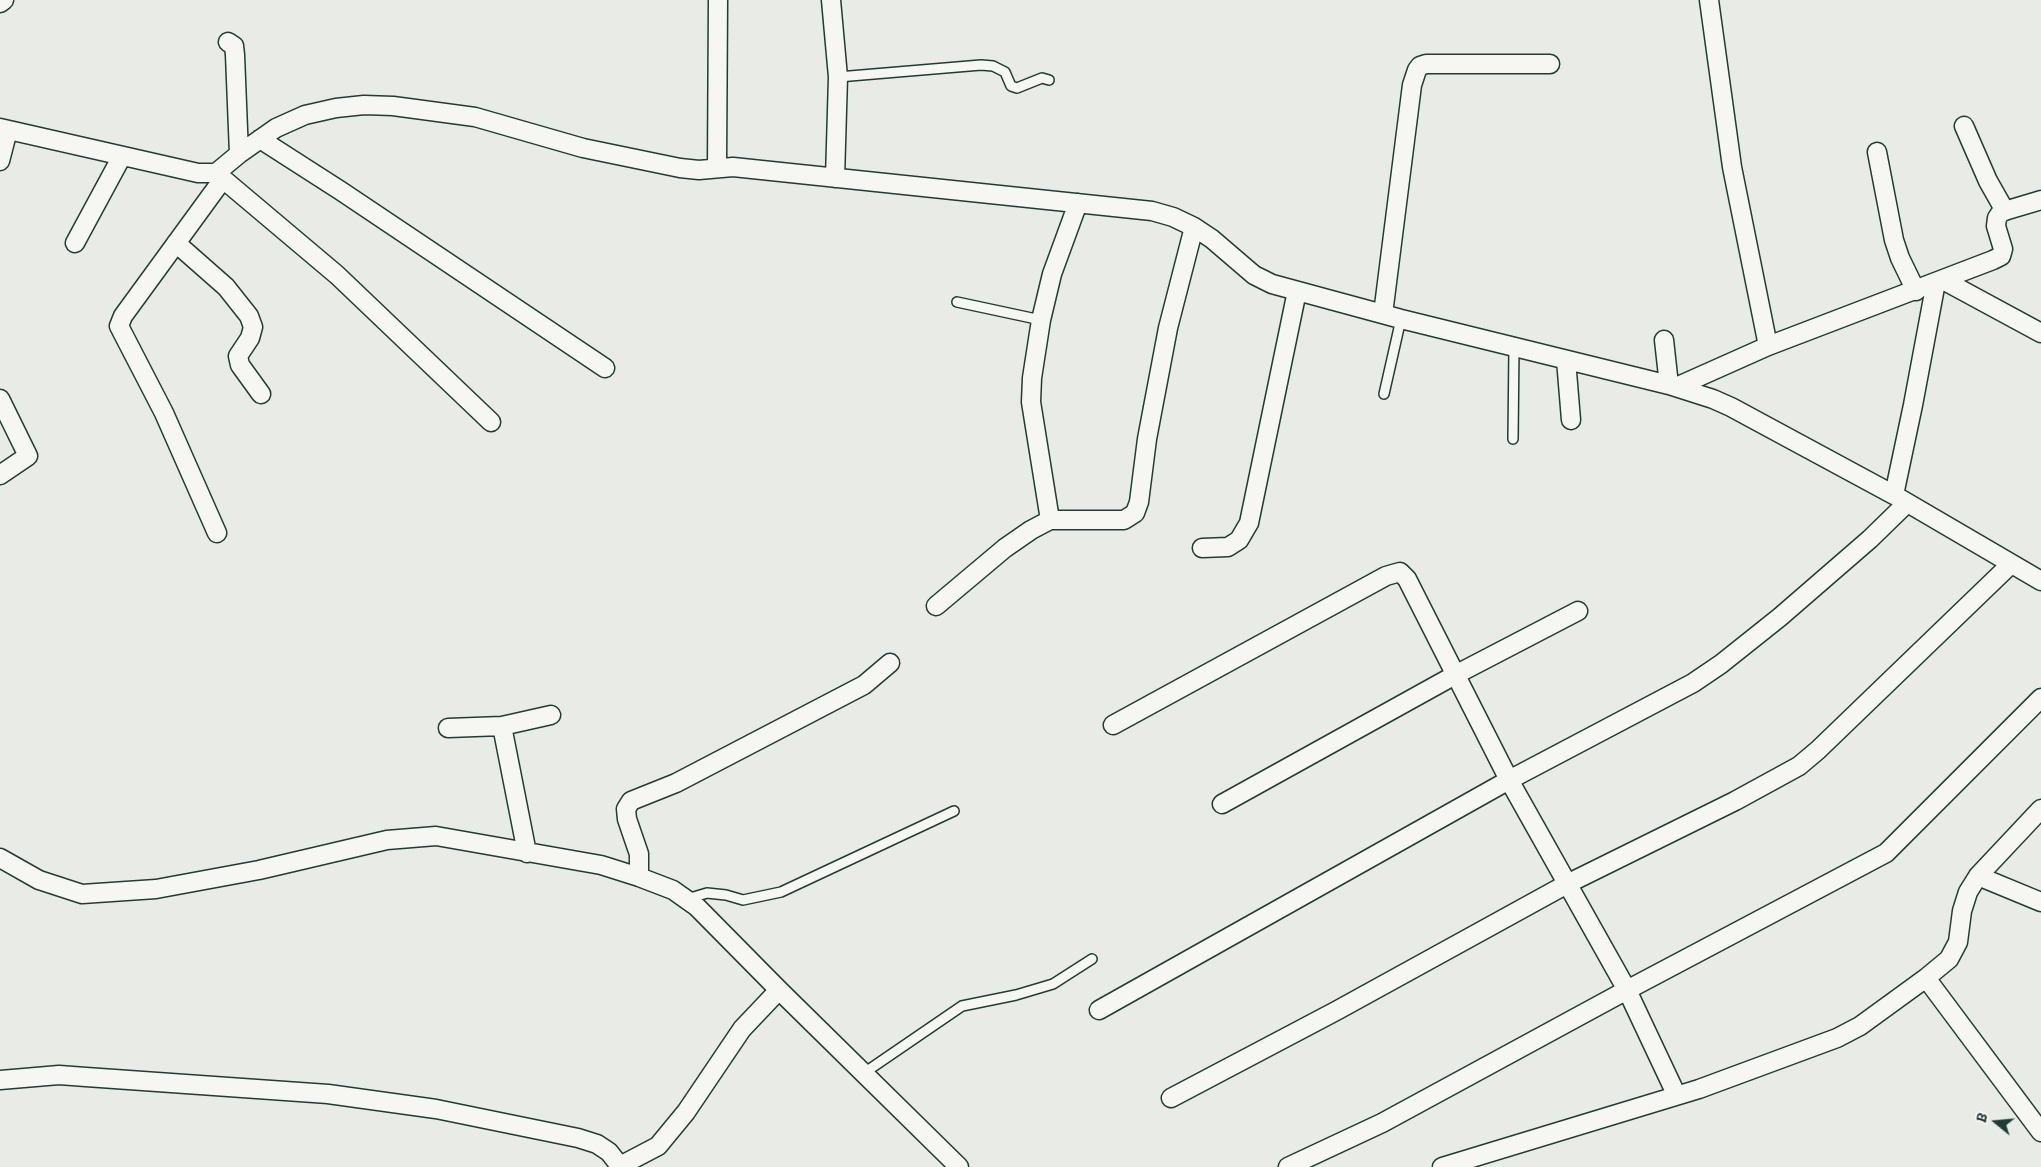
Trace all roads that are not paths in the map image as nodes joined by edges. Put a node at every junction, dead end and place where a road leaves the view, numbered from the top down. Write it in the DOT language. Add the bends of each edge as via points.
graph roads {
  1 [pos="4,0"];
  2 [pos="718,0"];
  3 [pos="831,0"];
  4 [pos="1709,0"];
  5 [pos="0,4"];
  6 [pos="228,42"];
  7 [pos="1550,64"];
  8 [pos="838,77"];
  9 [pos="1049,80"];
  10 [pos="1964,126"];
  11 [pos="4,129"];
  12 [pos="260,139"];
  13 [pos="1877,152"];
  14 [pos="239,154"];
  15 [pos="122,156"];
  16 [pos="0,161"];
  17 [pos="717,168"];
  18 [pos="219,176"];
  19 [pos="835,178"];
  20 [pos="2041,200"];
  21 [pos="1078,203"];
  22 [pos="2004,210"];
  23 [pos="1194,227"];
  24 [pos="75,243"];
  25 [pos="176,243"];
  26 [pos="1939,281"];
  27 [pos="1296,291"];
  28 [pos="1916,291"];
  29 [pos="957,302"];
  30 [pos="1383,314"];
  31 [pos="1401,319"];
  32 [pos="1041,320"];
  33 [pos="2041,333"];
  34 [pos="1664,340"];
  35 [pos="1768,346"];
  36 [pos="1514,347"];
  37 [pos="1566,360"];
  38 [pos="605,368"];
  39 [pos="1672,386"];
  40 [pos="262,394"];
  41 [pos="1384,394"];
  42 [pos="0,399"];
  43 [pos="1571,420"];
  44 [pos="491,422"];
  45 [pos="1513,438"];
  46 [pos="0,475"];
  47 [pos="1901,499"];
  48 [pos="1050,520"];
  49 [pos="217,533"];
  50 [pos="1202,548"];
  51 [pos="2011,564"];
  52 [pos="2041,581"];
  53 [pos="936,606"];
  54 [pos="1578,611"];
  55 [pos="890,663"];
  56 [pos="1455,676"];
  57 [pos="2041,698"];
  58 [pos="552,715"];
  59 [pos="1113,725"];
  60 [pos="502,726"];
  61 [pos="448,728"];
  62 [pos="1509,780"];
  63 [pos="1222,804"];
  64 [pos="2041,809"];
  65 [pos="954,811"];
  66 [pos="526,853"];
  67 [pos="0,858"];
  68 [pos="1978,876"];
  69 [pos="639,877"];
  70 [pos="1568,884"];
  71 [pos="687,899"];
  72 [pos="2041,902"];
  73 [pos="1092,959"];
  74 [pos="1926,978"];
  75 [pos="778,990"];
  76 [pos="1627,990"];
  77 [pos="1099,1010"];
  78 [pos="864,1073"];
  79 [pos="0,1080"];
  80 [pos="1676,1094"];
  81 [pos="1171,1098"];
  82 [pos="2041,1132"];
  83 [pos="619,1166"];
  84 [pos="959,1167"];
  85 [pos="1288,1167"];
  86 [pos="1442,1167"];
  1 -- 5 [label="street"];
  2 -- 17 [label="street"];
  3 -- 8 [label="street"];
  4 -- 35 [label="street" via="1732,167"];
  6 -- 14 [label="street" via="234,46 235,55"];
  7 -- 30 [label="street" via="1426,64 1417,70 1412,85"];
  8 -- 9 [label="lane" via="993,66 1005,72 1011,86 1017,88 1042,78"];
  8 -- 19 [label="street"];
  10 -- 22 [label="street"];
  11 -- 15 [label="street"];
  11 -- 16 [label="street"];
  12 -- 14 [label="street"];
  12 -- 17 [label="street" via="276,128 336,108 393,106 475,117 657,165 699,170"];
  12 -- 38 [label="street"];
  13 -- 28 [label="street" via="1894,240"];
  14 -- 18 [label="street"];
  15 -- 18 [label="street"];
  15 -- 24 [label="street"];
  17 -- 19 [label="street"];
  18 -- 25 [label="street"];
  18 -- 44 [label="street" via="337,275"];
  19 -- 21 [label="street"];
  20 -- 22 [label="street"];
  21 -- 23 [label="street" via="1152,211"];
  21 -- 32 [label="street" via="1052,274"];
  22 -- 26 [label="street" via="1997,218 1996,226 2001,256"];
  23 -- 27 [label="street" via="1254,275"];
  23 -- 48 [label="street" via="1168,328 1135,513 1124,520"];
  25 -- 40 [label="street" via="226,286 250,316 253,327 250,338 238,356 240,365"];
  25 -- 49 [label="street" via="123,316 120,326 164,413"];
  26 -- 28 [label="street"];
  26 -- 33 [label="street"];
  26 -- 47 [label="street" via="1914,405"];
  27 -- 30 [label="street"];
  27 -- 50 [label="street" via="1249,523 1238,540 1228,546"];
  28 -- 35 [label="street"];
  29 -- 32 [label="lane"];
  30 -- 31 [label="street"];
  31 -- 36 [label="street"];
  31 -- 41 [label="lane"];
  32 -- 48 [label="street" via="1031,402"];
  34 -- 39 [label="street"];
  35 -- 39 [label="street"];
  36 -- 37 [label="street"];
  36 -- 45 [label="lane"];
  37 -- 39 [label="street"];
  37 -- 43 [label="street"];
  39 -- 47 [label="street" via="1731,407"];
  42 -- 46 [label="street" via="28,456"];
  47 -- 51 [label="street"];
  47 -- 62 [label="street" via="1870,539 1721,664"];
  48 -- 53 [label="street" via="1005,548"];
  51 -- 52 [label="street"];
  51 -- 70 [label="street" via="1799,766"];
  54 -- 56 [label="street"];
  55 -- 69 [label="street" via="864,685 676,783 631,801 626,809 627,819 639,854"];
  56 -- 59 [label="street" via="1407,579 1400,572 1386,576"];
  56 -- 62 [label="street"];
  56 -- 63 [label="street"];
  57 -- 76 [label="street" via="1886,853"];
  58 -- 60 [label="street"];
  60 -- 61 [label="street"];
  60 -- 66 [label="street"];
  62 -- 70 [label="street"];
  62 -- 77 [label="street"];
  64 -- 68 [label="street"];
  65 -- 71 [label="lane" via="781,892 743,900 708,893"];
  66 -- 67 [label="street" via="436,836 401,838 156,889 82,894 39,880"];
  66 -- 69 [label="street" via="601,865"];
  68 -- 72 [label="street"];
  68 -- 74 [label="street" via="1962,911 1958,942 1949,959"];
  69 -- 71 [label="street"];
  70 -- 76 [label="street"];
  70 -- 81 [label="street"];
  71 -- 75 [label="street"];
  73 -- 78 [label="lane" via="1053,984 962,1006"];
  74 -- 80 [label="street" via="1860,1026 1837,1038"];
  74 -- 82 [label="street"];
  75 -- 78 [label="street"];
  75 -- 83 [label="street" via="742,1029 686,1112 658,1146"];
  76 -- 80 [label="street"];
  76 -- 85 [label="street" via="1382,1123"];
  78 -- 84 [label="street"];
  79 -- 83 [label="street" via="77,1076 328,1094 426,1107 578,1138 609,1152"];
  80 -- 86 [label="street"];
}
